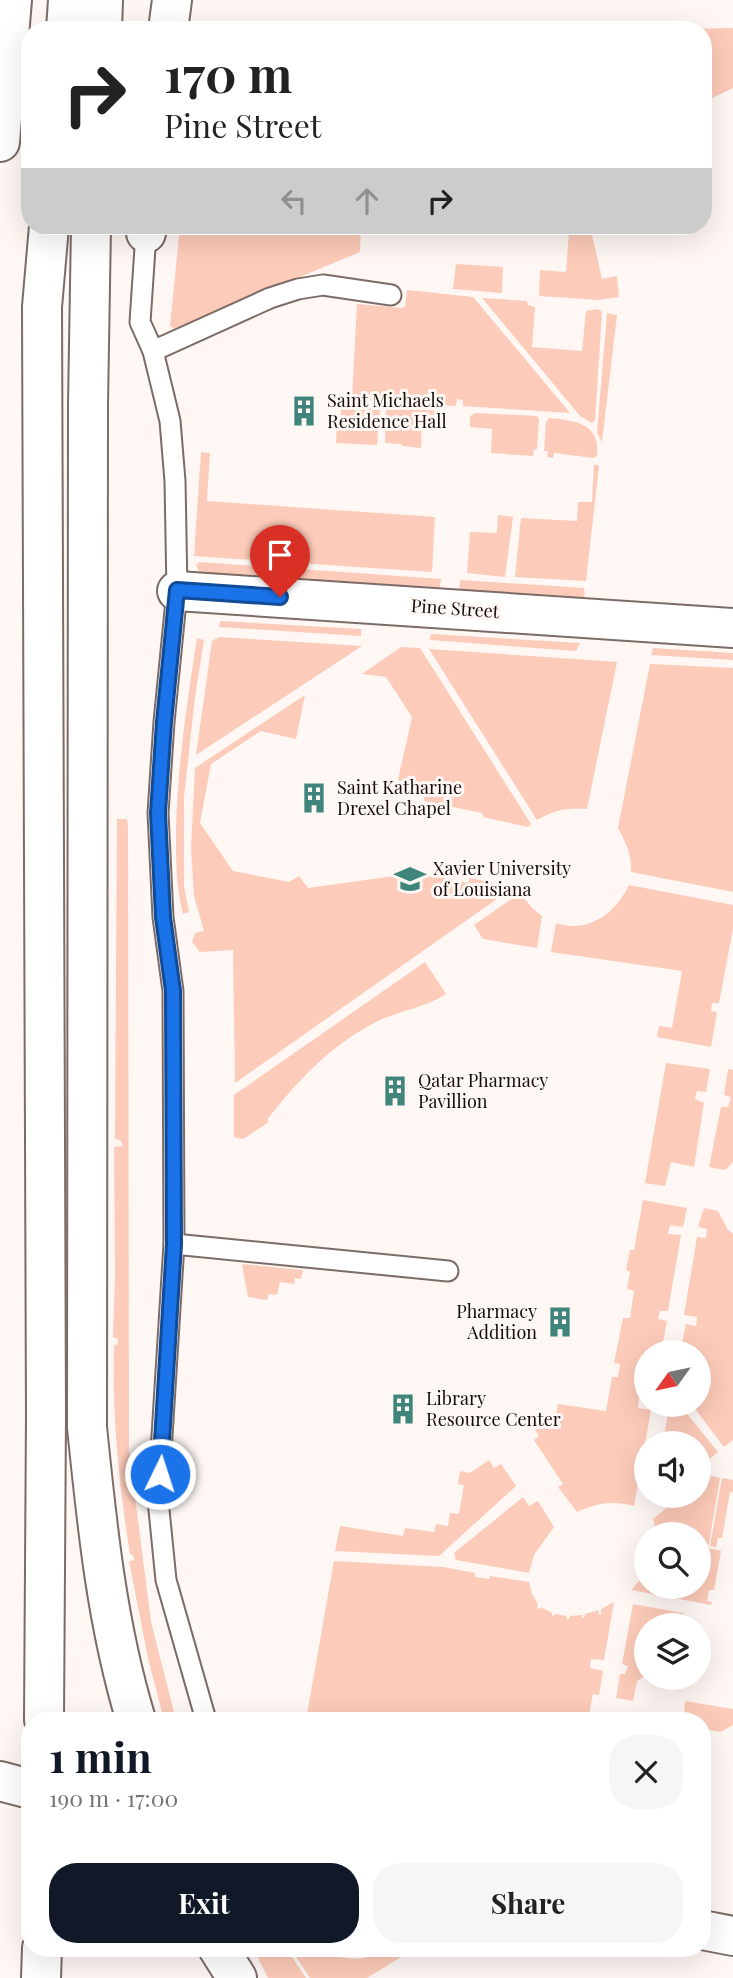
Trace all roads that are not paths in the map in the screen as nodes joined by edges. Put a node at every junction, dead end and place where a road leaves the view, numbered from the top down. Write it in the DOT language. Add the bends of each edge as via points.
graph roads {
  1 [pos="12,0"];
  2 [pos="68,0"];
  3 [pos="103,0"];
  4 [pos="172,0"];
  5 [pos="67,21"];
  6 [pos="102,21"];
  7 [pos="169,21"];
  8 [pos="0,142"];
  9 [pos="48,235"];
  10 [pos="91,235"];
  11 [pos="147,235"];
  12 [pos="391,295"];
  13 [pos="153,351"];
  14 [pos="177,590"];
  15 [pos="733,628"];
  16 [pos="174,1244"];
  17 [pos="448,1271"];
  18 [pos="44,1712"];
  19 [pos="134,1712"];
  20 [pos="204,1712"];
  21 [pos="0,1781"];
  22 [pos="21,1787"];
  23 [pos="711,1932"];
  24 [pos="733,1936"];
  25 [pos="41,1957"];
  26 [pos="224,1957"];
  27 [pos="229,1957"];
  28 [pos="41,1978"];
  29 [pos="237,1978"];
  1 -- 8 [label="main road"];
  2 -- 5 [label="main road"];
  3 -- 6 [label="main road"];
  4 -- 7 [label="main road"];
  9 -- 18 [label="main road" via="42,307"];
  10 -- 19 [label="main road" via="87,1427 97,1532 113,1628"];
  11 -- 13 [label="lane" via="139,322"];
  12 -- 13 [label="lane" via="323,285 298,289"];
  13 -- 14 [label="lane" via="170,421"];
  14 -- 15 [label="main road, Pine Street"];
  14 -- 16 [label="lane" via="158,813 163,917 173,991"];
  16 -- 17 [label="lane"];
  16 -- 20 [label="lane" via="158,1500 166,1580"];
  21 -- 22 [label="main road"];
  23 -- 24 [label="main road"];
  25 -- 28 [label="main road"];
  26 -- 29 [label="main road"];
  27 -- 29 [label="main road"];
}
